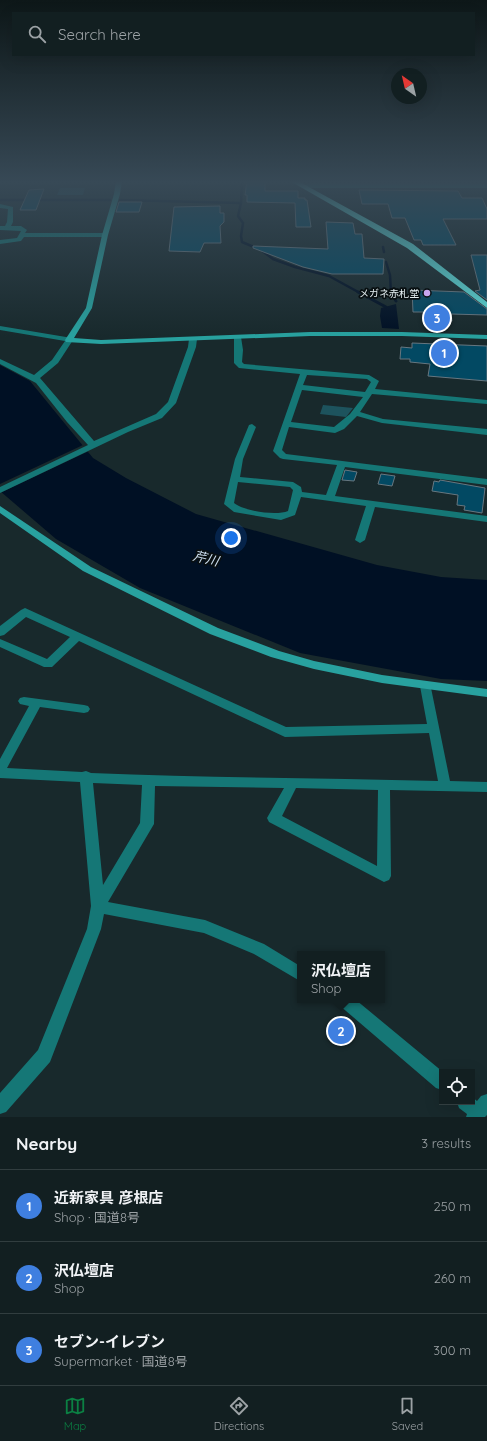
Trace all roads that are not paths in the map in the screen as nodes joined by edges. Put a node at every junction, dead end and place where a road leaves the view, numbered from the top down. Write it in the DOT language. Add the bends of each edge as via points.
graph roads {
  1 [pos="387,233"];
  2 [pos="22,235"];
  3 [pos="105,235"];
  4 [pos="0,242"];
  5 [pos="487,306"];
  6 [pos="0,328"];
  7 [pos="237,337"];
  8 [pos="487,337"];
  9 [pos="193,339"];
  10 [pos="69,340"];
  11 [pos="0,361"];
  12 [pos="304,372"];
  13 [pos="35,378"];
  14 [pos="300,386"];
  15 [pos="369,393"];
  16 [pos="487,402"];
  17 [pos="354,413"];
  18 [pos="287,424"];
  19 [pos="252,427"];
  20 [pos="487,432"];
  21 [pos="90,448"];
  22 [pos="342,464"];
  23 [pos="235,479"];
  24 [pos="487,482"];
  25 [pos="0,490"];
  26 [pos="296,494"];
  27 [pos="330,498"];
  28 [pos="371,504"];
  29 [pos="0,509"];
  30 [pos="487,519"];
  31 [pos="360,540"];
  32 [pos="0,632"];
  33 [pos="78,636"];
  34 [pos="0,643"];
  35 [pos="426,686"];
  36 [pos="487,693"];
  37 [pos="24,701"];
  38 [pos="38,703"];
  39 [pos="84,709"];
  40 [pos="434,728"];
  41 [pos="0,772"];
  42 [pos="86,776"];
  43 [pos="149,780"];
  44 [pos="293,782"];
  45 [pos="384,784"];
  46 [pos="445,786"];
  47 [pos="487,787"];
  48 [pos="98,906"];
  49 [pos="297,972"];
  50 [pos="348,1003"];
  51 [pos="439,1079"];
  52 [pos="0,1106"];
  1 -- 5 [label="highway" via="410,246"];
  2 -- 3 [label="street"];
  2 -- 4 [label="street" via="19,240"];
  3 -- 10 [label="street" via="89,308"];
  6 -- 10 [label="street"];
  7 -- 8 [label="street" via="390,334"];
  7 -- 9 [label="street"];
  7 -- 12 [label="street" via="238,363 242,366"];
  9 -- 10 [label="street" via="101,342"];
  9 -- 21 [label="street" via="172,403 165,411 154,419"];
  10 -- 13 [label="street" via="56,362"];
  11 -- 13 [label="street"];
  12 -- 14 [label="street"];
  12 -- 15 [label="street" via="369,377 375,381"];
  13 -- 21 [label="street"];
  14 -- 15 [label="street"];
  14 -- 18 [label="street"];
  15 -- 16 [label="street"];
  15 -- 17 [label="street"];
  17 -- 18 [label="street" via="343,427 335,430"];
  17 -- 20 [label="street" via="382,421"];
  18 -- 22 [label="street" via="278,451 284,456"];
  19 -- 23 [label="street" via="239,459"];
  21 -- 25 [label="street"];
  22 -- 24 [label="street"];
  22 -- 27 [label="street"];
  23 -- 26 [label="street" via="293,485 298,489"];
  23 -- 26 [label="street" via="230,504 237,510 281,517 292,513"];
  26 -- 27 [label="street"];
  27 -- 28 [label="street"];
  28 -- 30 [label="street"];
  28 -- 31 [label="street"];
  29 -- 35 [label="street" via="87,569 214,631 275,654 314,665 382,680"];
  32 -- 33 [label="street" via="25,612"];
  33 -- 34 [label="street" via="48,664"];
  33 -- 40 [label="street" via="285,732"];
  35 -- 36 [label="street"];
  35 -- 40 [label="street"];
  37 -- 38 [label="street"];
  38 -- 39 [label="street"];
  38 -- 41 [label="street"];
  40 -- 46 [label="street"];
  41 -- 42 [label="street"];
  42 -- 43 [label="street"];
  42 -- 48 [label="street"];
  43 -- 44 [label="street"];
  43 -- 48 [label="street" via="147,824"];
  44 -- 45 [label="street"];
  44 -- 45 [label="street" via="274,818 384,876"];
  45 -- 46 [label="street"];
  46 -- 47 [label="street"];
  48 -- 49 [label="street" via="205,927 259,950"];
  48 -- 52 [label="street" via="94,929 44,1056"];
  50 -- 51 [label="street"];
}
